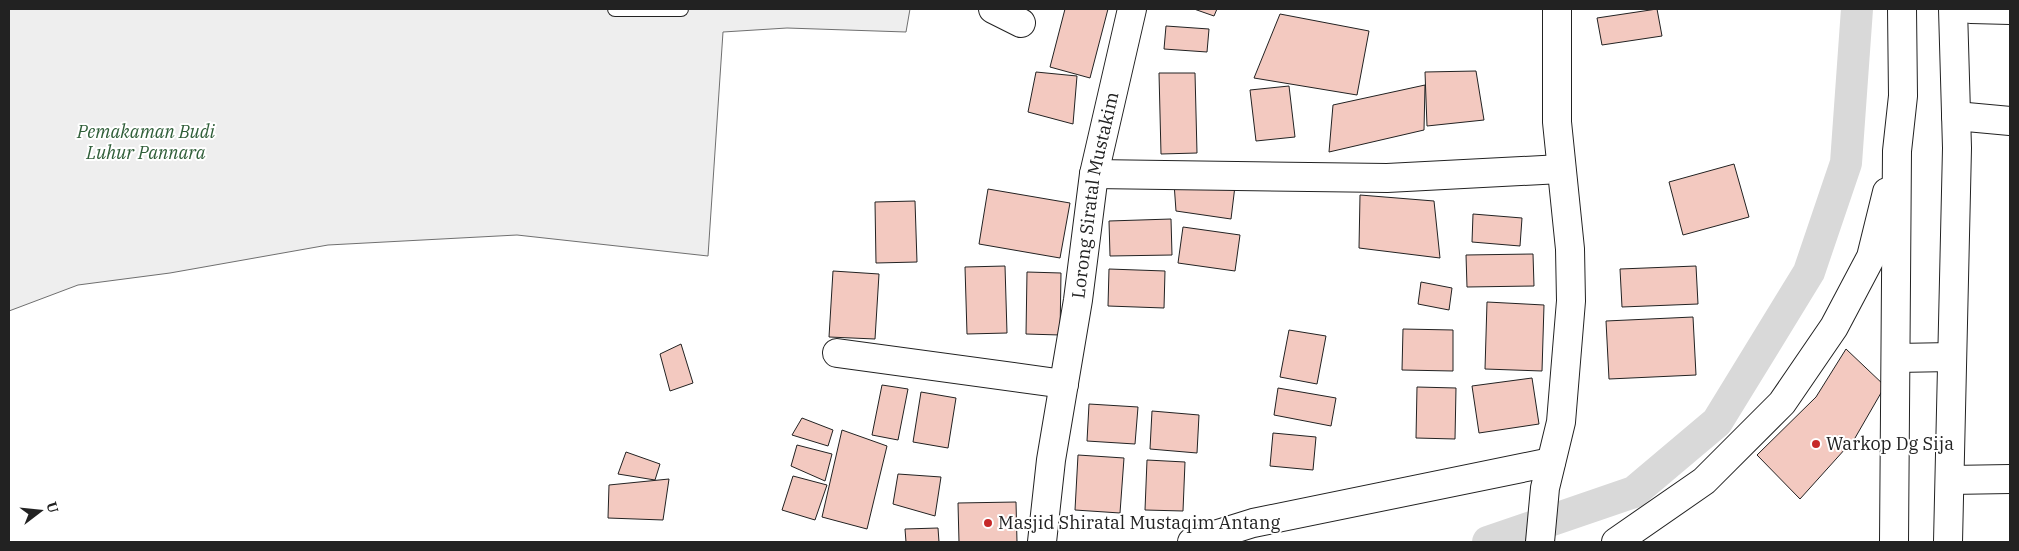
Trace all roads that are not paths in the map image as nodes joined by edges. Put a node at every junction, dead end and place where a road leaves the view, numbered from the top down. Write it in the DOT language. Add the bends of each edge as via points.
graph roads {
  1 [pos="615,9"];
  2 [pos="681,9"];
  3 [pos="993,9"];
  4 [pos="1132,9"];
  5 [pos="1557,9"];
  6 [pos="1902,9"];
  7 [pos="1953,9"];
  8 [pos="1971,9"];
  9 [pos="2010,10"];
  10 [pos="1021,23"];
  11 [pos="1956,116"];
  12 [pos="2010,121"];
  13 [pos="1897,152"];
  14 [pos="1561,169"];
  15 [pos="1094,174"];
  16 [pos="837,353"];
  17 [pos="1952,357"];
  18 [pos="1896,358"];
  19 [pos="1064,384"];
  20 [pos="1551,462"];
  21 [pos="2010,479"];
  22 [pos="1950,480"];
  23 [pos="1042,542"];
  24 [pos="1192,542"];
  25 [pos="1540,542"];
  26 [pos="1616,542"];
  27 [pos="1894,542"];
  28 [pos="1948,542"];
  1 -- 2 [label="lane"];
  3 -- 10 [label="street"];
  4 -- 15 [label="street, Lorong Siratal Mustakim"];
  5 -- 14 [label="street" via="1557,122"];
  6 -- 13 [label="street" via="1902,96"];
  7 -- 11 [label="street"];
  8 -- 9 [label="street"];
  11 -- 12 [label="street"];
  11 -- 17 [label="street"];
  13 -- 18 [label="street"];
  13 -- 26 [label="street" via="1870,257 1834,327 1782,403 1704,481"];
  14 -- 15 [label="street" via="1387,178"];
  14 -- 20 [label="street" via="1570,248 1571,301 1561,422"];
  15 -- 19 [label="street, Lorong Siratal Mustakim"];
  16 -- 19 [label="street"];
  17 -- 18 [label="street"];
  17 -- 22 [label="street"];
  18 -- 27 [label="street"];
  19 -- 23 [label="street, Lorong Siratal Mustakim"];
  20 -- 24 [label="street" via="1253,523"];
  20 -- 25 [label="street"];
  21 -- 22 [label="street"];
  22 -- 28 [label="street"];
}
